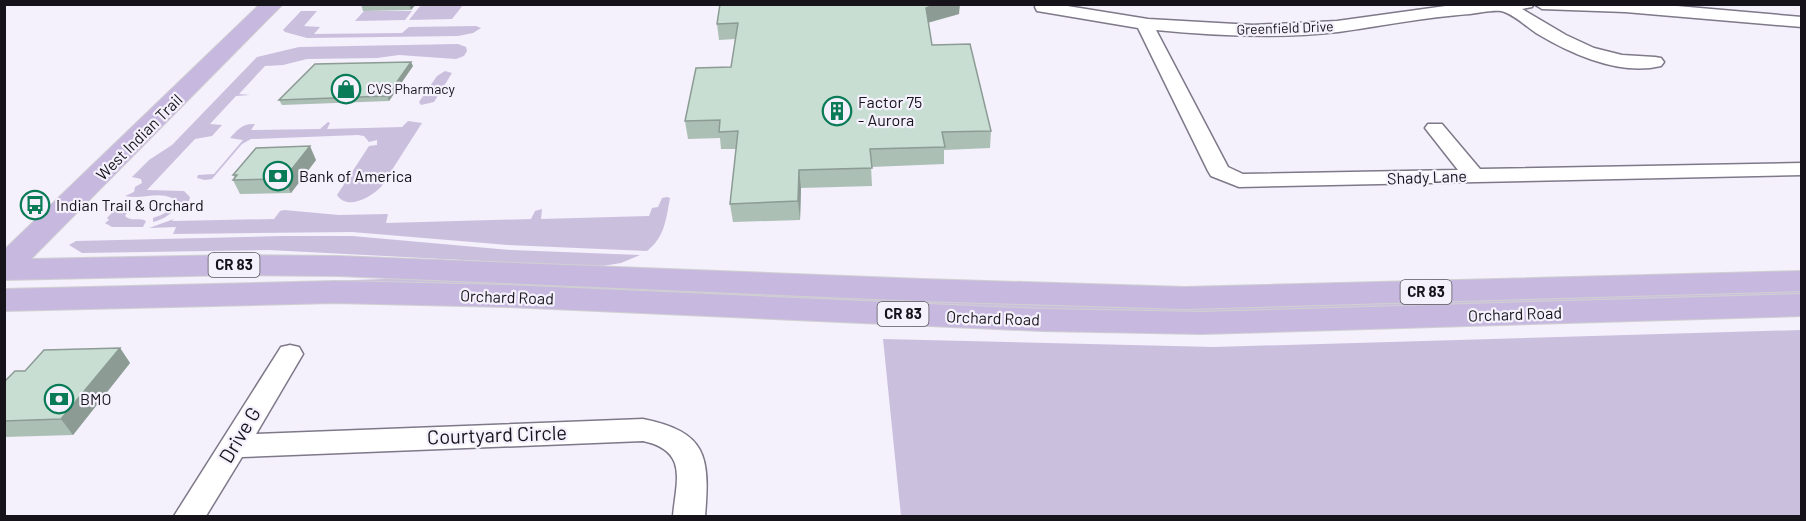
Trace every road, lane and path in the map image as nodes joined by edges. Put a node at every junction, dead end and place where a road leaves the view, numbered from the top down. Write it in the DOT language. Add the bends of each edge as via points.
graph roads {
  1 [pos="273,4"];
  2 [pos="1378,4"];
  3 [pos="1527,4"];
  4 [pos="1542,4"];
  5 [pos="1043,7"];
  6 [pos="1507,7"];
  7 [pos="1675,8"];
  8 [pos="1390,20"];
  9 [pos="1802,22"];
  10 [pos="1145,25"];
  11 [pos="1655,62"];
  12 [pos="1435,128"];
  13 [pos="1802,169"];
  14 [pos="1474,176"];
  15 [pos="4,269"];
  16 [pos="1802,281"];
  17 [pos="4,300"];
  18 [pos="1802,305"];
  19 [pos="290,354"];
  20 [pos="234,446"];
  21 [pos="190,516"];
  22 [pos="689,516"];
  1 -- 15 [label="main road, West Indian Trail"];
  2 -- 8 [label="street"];
  3 -- 6 [label="street, Greenfield Drive"];
  4 -- 7 [label="street"];
  5 -- 10 [label="street, Greenfield Drive"];
  6 -- 8 [label="street, Greenfield Drive"];
  6 -- 11 [label="street" via="1551,35 1585,50 1616,60"];
  7 -- 9 [label="street"];
  8 -- 10 [label="street, Greenfield Drive" via="1269,30"];
  10 -- 14 [label="street, Shady Lane" via="1219,171 1229,178 1252,182"];
  12 -- 14 [label="street"];
  13 -- 14 [label="street, Shady Lane"];
  15 -- 16 [label="main road, Orchard Road / CR 83" via="339,266 1185,298"];
  17 -- 18 [label="main road, Orchard Road / CR 83" via="335,292 1202,323"];
  19 -- 20 [label="street, Drive G"];
  20 -- 21 [label="street, Drive G"];
  20 -- 22 [label="street, Courtyard Circle" via="658,432 684,446 690,457"];
}
